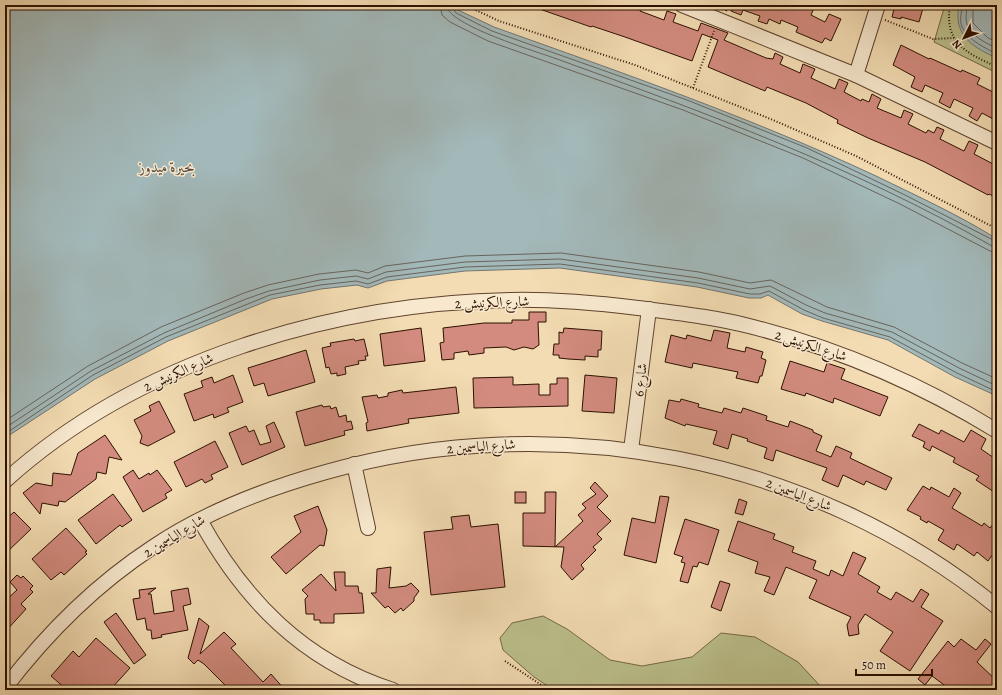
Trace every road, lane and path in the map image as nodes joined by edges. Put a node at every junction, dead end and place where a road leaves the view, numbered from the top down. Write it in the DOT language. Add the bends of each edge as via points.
graph roads {
  1 [pos="465,5"];
  2 [pos="682,5"];
  3 [pos="950,5"];
  4 [pos="877,10"];
  5 [pos="718,18"];
  6 [pos="954,38"];
  7 [pos="997,68"];
  8 [pos="856,75"];
  9 [pos="693,88"];
  10 [pos="997,143"];
  11 [pos="997,229"];
  12 [pos="649,309"];
  13 [pos="997,431"];
  14 [pos="630,450"];
  15 [pos="354,464"];
  16 [pos="5,481"];
  17 [pos="200,520"];
  18 [pos="368,528"];
  19 [pos="997,607"];
  20 [pos="505,661"];
  21 [pos="5,688"];
  22 [pos="393,690"];
  23 [pos="549,690"];
  1 -- 9 [label="path" via="505,23 606,55"];
  2 -- 5 [label="street"];
  3 -- 6 [label="path" via="949,25"];
  4 -- 6 [label="path" via="933,39"];
  4 -- 8 [label="street"];
  5 -- 8 [label="street"];
  5 -- 9 [label="path"];
  6 -- 7 [label="path" via="965,52"];
  8 -- 10 [label="street"];
  9 -- 11 [label="path" via="829,144"];
  12 -- 13 [label="street, شارع الكرنيش 2" via="701,316 752,327 852,358 934,396"];
  12 -- 14 [label="street, شارع 6"];
  12 -- 16 [label="street, شارع الكرنيش 2" via="548,300 474,302 363,316 291,332 222,353 148,384 79,424"];
  14 -- 15 [label="street, شارع الياسمين 2" via="575,444 519,443 408,453"];
  14 -- 19 [label="street, شارع الياسمين 2" via="687,460 742,474 796,492 849,514 900,540"];
  15 -- 17 [label="street, شارع الياسمين 2" via="250,497"];
  15 -- 18 [label="street"];
  17 -- 21 [label="street, شارع الياسمين 2" via="154,546 110,577 70,612"];
  17 -- 22 [label="street" via="225,562 247,591 291,635 348,672"];
  20 -- 23 [label="path"];
}
